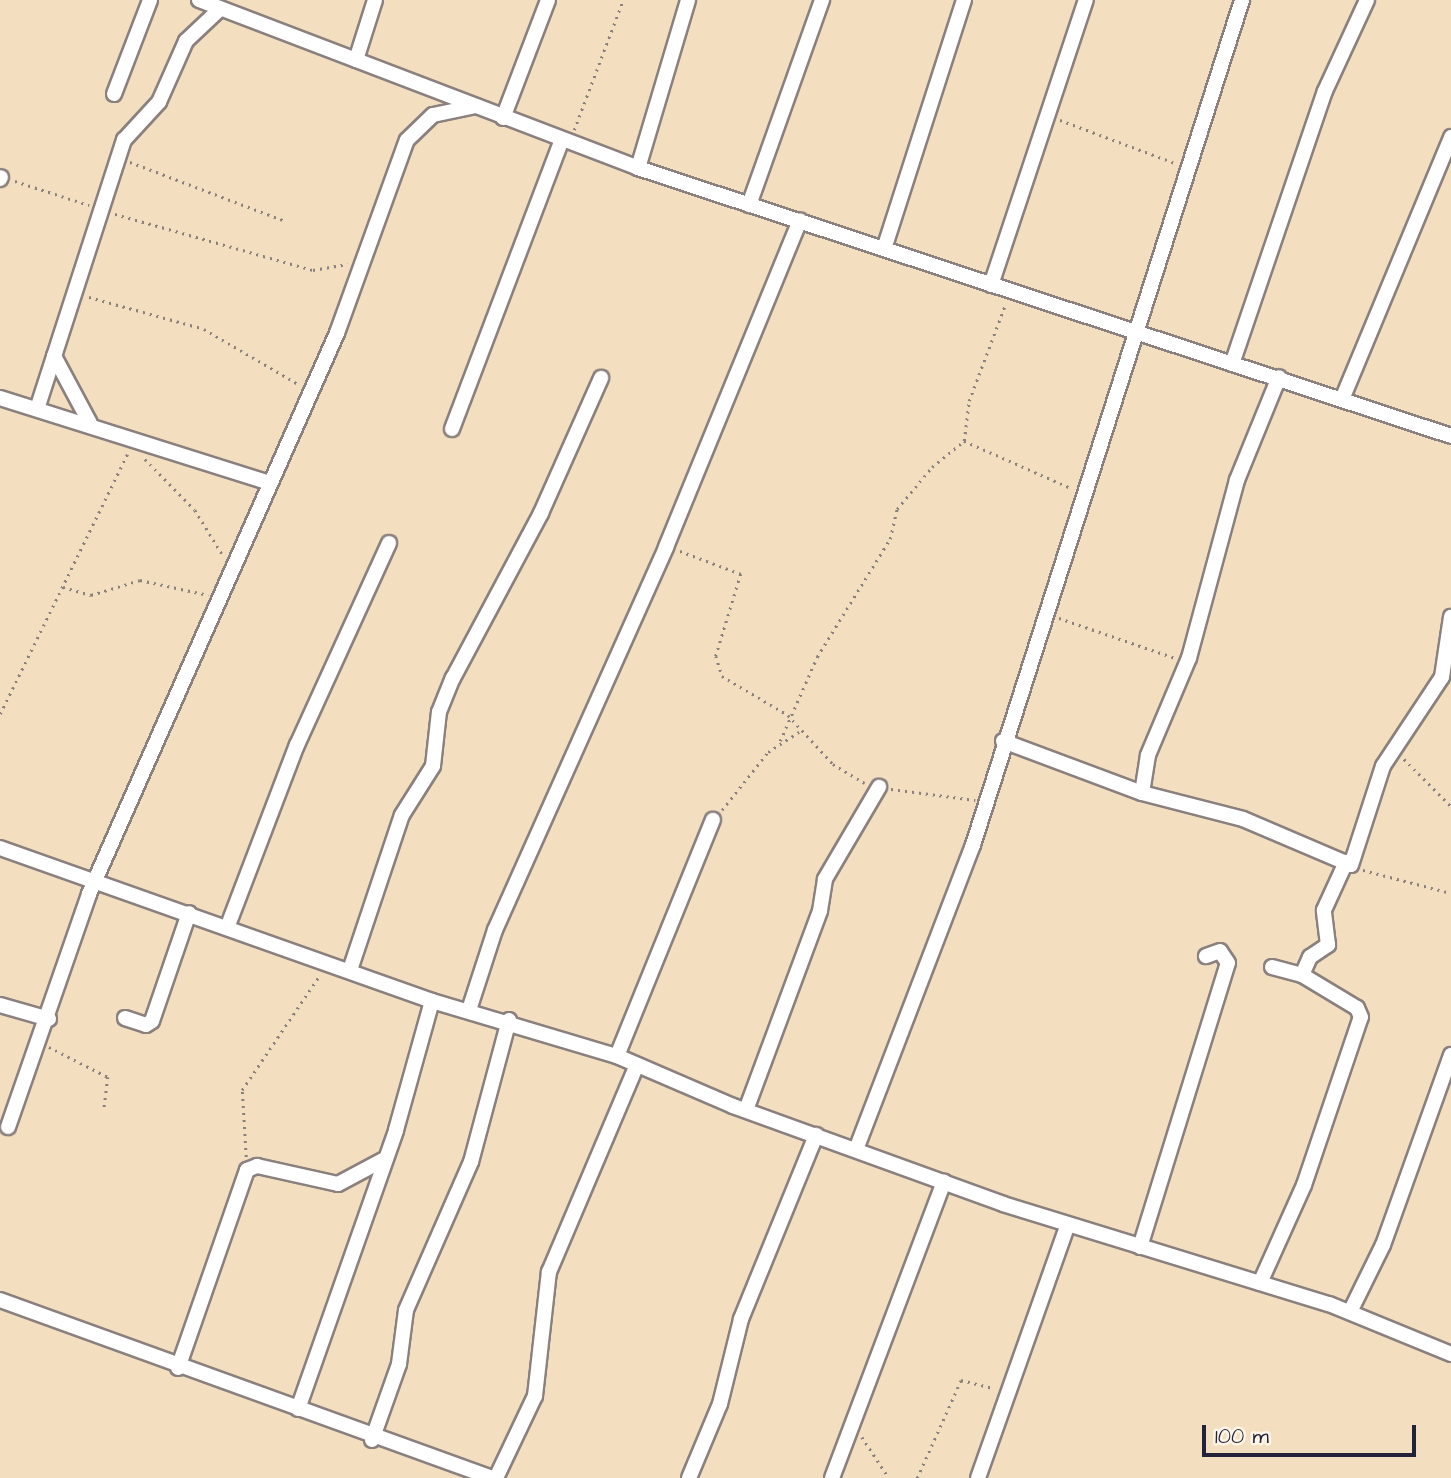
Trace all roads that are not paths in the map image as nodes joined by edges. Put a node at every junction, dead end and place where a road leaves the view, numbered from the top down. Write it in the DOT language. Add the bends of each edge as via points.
graph roads {
  1 [pos="150,0"];
  2 [pos="199,0"];
  3 [pos="375,0"];
  4 [pos="548,0"];
  5 [pos="688,0"];
  6 [pos="822,0"];
  7 [pos="964,0"];
  8 [pos="1086,0"];
  9 [pos="1242,0"];
  10 [pos="1367,0"];
  11 [pos="220,9"];
  12 [pos="356,60"];
  13 [pos="114,94"];
  14 [pos="476,106"];
  15 [pos="503,118"];
  16 [pos="1451,137"];
  17 [pos="565,141"];
  18 [pos="638,168"];
  19 [pos="749,205"];
  20 [pos="800,220"];
  21 [pos="884,249"];
  22 [pos="991,285"];
  23 [pos="1139,328"];
  24 [pos="54,356"];
  25 [pos="1232,364"];
  26 [pos="1279,377"];
  27 [pos="601,378"];
  28 [pos="1343,397"];
  29 [pos="0,398"];
  30 [pos="38,406"];
  31 [pos="90,422"];
  32 [pos="452,429"];
  33 [pos="1451,436"];
  34 [pos="267,482"];
  35 [pos="389,543"];
  36 [pos="1451,617"];
  37 [pos="1003,741"];
  38 [pos="879,787"];
  39 [pos="1142,793"];
  40 [pos="713,820"];
  41 [pos="0,848"];
  42 [pos="1348,863"];
  43 [pos="96,881"];
  44 [pos="189,913"];
  45 [pos="227,928"];
  46 [pos="1206,956"];
  47 [pos="1272,967"];
  48 [pos="350,970"];
  49 [pos="1302,975"];
  50 [pos="432,1001"];
  51 [pos="0,1004"];
  52 [pos="469,1010"];
  53 [pos="125,1018"];
  54 [pos="49,1019"];
  55 [pos="509,1020"];
  56 [pos="1451,1055"];
  57 [pos="617,1056"];
  58 [pos="637,1065"];
  59 [pos="746,1110"];
  60 [pos="8,1127"];
  61 [pos="816,1135"];
  62 [pos="857,1147"];
  63 [pos="384,1159"];
  64 [pos="944,1181"];
  65 [pos="1068,1226"];
  66 [pos="1140,1247"];
  67 [pos="1260,1283"];
  68 [pos="0,1300"];
  69 [pos="1350,1312"];
  70 [pos="1451,1354"];
  71 [pos="178,1368"];
  72 [pos="299,1409"];
  73 [pos="372,1440"];
  74 [pos="494,1478"];
  75 [pos="689,1478"];
  76 [pos="832,1478"];
  77 [pos="978,1478"];
  1 -- 13 [label="street"];
  2 -- 11 [label="street"];
  3 -- 12 [label="street"];
  4 -- 15 [label="street"];
  5 -- 18 [label="street"];
  6 -- 19 [label="street"];
  7 -- 21 [label="street"];
  8 -- 22 [label="street"];
  9 -- 23 [label="street"];
  10 -- 25 [label="street" via="1325,91"];
  11 -- 12 [label="street"];
  11 -- 24 [label="street" via="186,41 159,102 117,157"];
  12 -- 14 [label="street"];
  14 -- 15 [label="street"];
  14 -- 34 [label="street" via="433,115 407,140 310,389"];
  15 -- 17 [label="street"];
  16 -- 28 [label="street"];
  17 -- 18 [label="street"];
  17 -- 32 [label="street"];
  18 -- 19 [label="street"];
  19 -- 20 [label="street"];
  20 -- 21 [label="street"];
  20 -- 52 [label="street" via="666,547 495,930"];
  21 -- 22 [label="street"];
  22 -- 23 [label="street"];
  23 -- 25 [label="street"];
  23 -- 37 [label="street"];
  24 -- 30 [label="street"];
  24 -- 31 [label="street"];
  25 -- 26 [label="street"];
  26 -- 28 [label="street"];
  26 -- 39 [label="street" via="1237,480 1189,659 1148,755"];
  27 -- 48 [label="street" via="541,513 453,678 439,712 433,766 402,815"];
  28 -- 33 [label="street"];
  29 -- 30 [label="street"];
  30 -- 31 [label="street"];
  31 -- 34 [label="street" via="132,445"];
  34 -- 43 [label="street" via="267,497 229,569"];
  35 -- 45 [label="street" via="297,745"];
  36 -- 42 [label="street" via="1442,677 1383,766"];
  37 -- 39 [label="street"];
  37 -- 62 [label="street"];
  38 -- 59 [label="street" via="825,879 820,911"];
  39 -- 42 [label="street" via="1243,818"];
  40 -- 57 [label="street"];
  41 -- 43 [label="street"];
  42 -- 49 [label="street" via="1324,910 1328,945 1310,957"];
  43 -- 44 [label="street"];
  43 -- 54 [label="street"];
  44 -- 45 [label="street"];
  44 -- 53 [label="street" via="150,1024"];
  45 -- 48 [label="street"];
  46 -- 66 [label="street" via="1220,951 1228,963"];
  47 -- 49 [label="street"];
  48 -- 50 [label="street"];
  49 -- 67 [label="street" via="1357,1008 1361,1017 1304,1185"];
  50 -- 52 [label="street"];
  50 -- 63 [label="street"];
  51 -- 54 [label="street"];
  52 -- 55 [label="street"];
  54 -- 60 [label="street"];
  55 -- 57 [label="street"];
  55 -- 73 [label="street" via="471,1162 407,1310 399,1364"];
  56 -- 69 [label="street" via="1382,1245"];
  57 -- 58 [label="street"];
  58 -- 59 [label="street"];
  58 -- 74 [label="street" via="549,1272 535,1396"];
  59 -- 61 [label="street"];
  61 -- 62 [label="street"];
  61 -- 75 [label="street" via="741,1320 720,1404"];
  62 -- 64 [label="street"];
  63 -- 71 [label="street" via="338,1184 257,1166 247,1170"];
  63 -- 72 [label="street"];
  64 -- 65 [label="street"];
  64 -- 76 [label="street"];
  65 -- 66 [label="street"];
  65 -- 77 [label="street"];
  66 -- 67 [label="street"];
  67 -- 69 [label="street"];
  68 -- 71 [label="street"];
  69 -- 70 [label="street"];
  71 -- 72 [label="street"];
  72 -- 73 [label="street"];
  73 -- 74 [label="street"];
}
